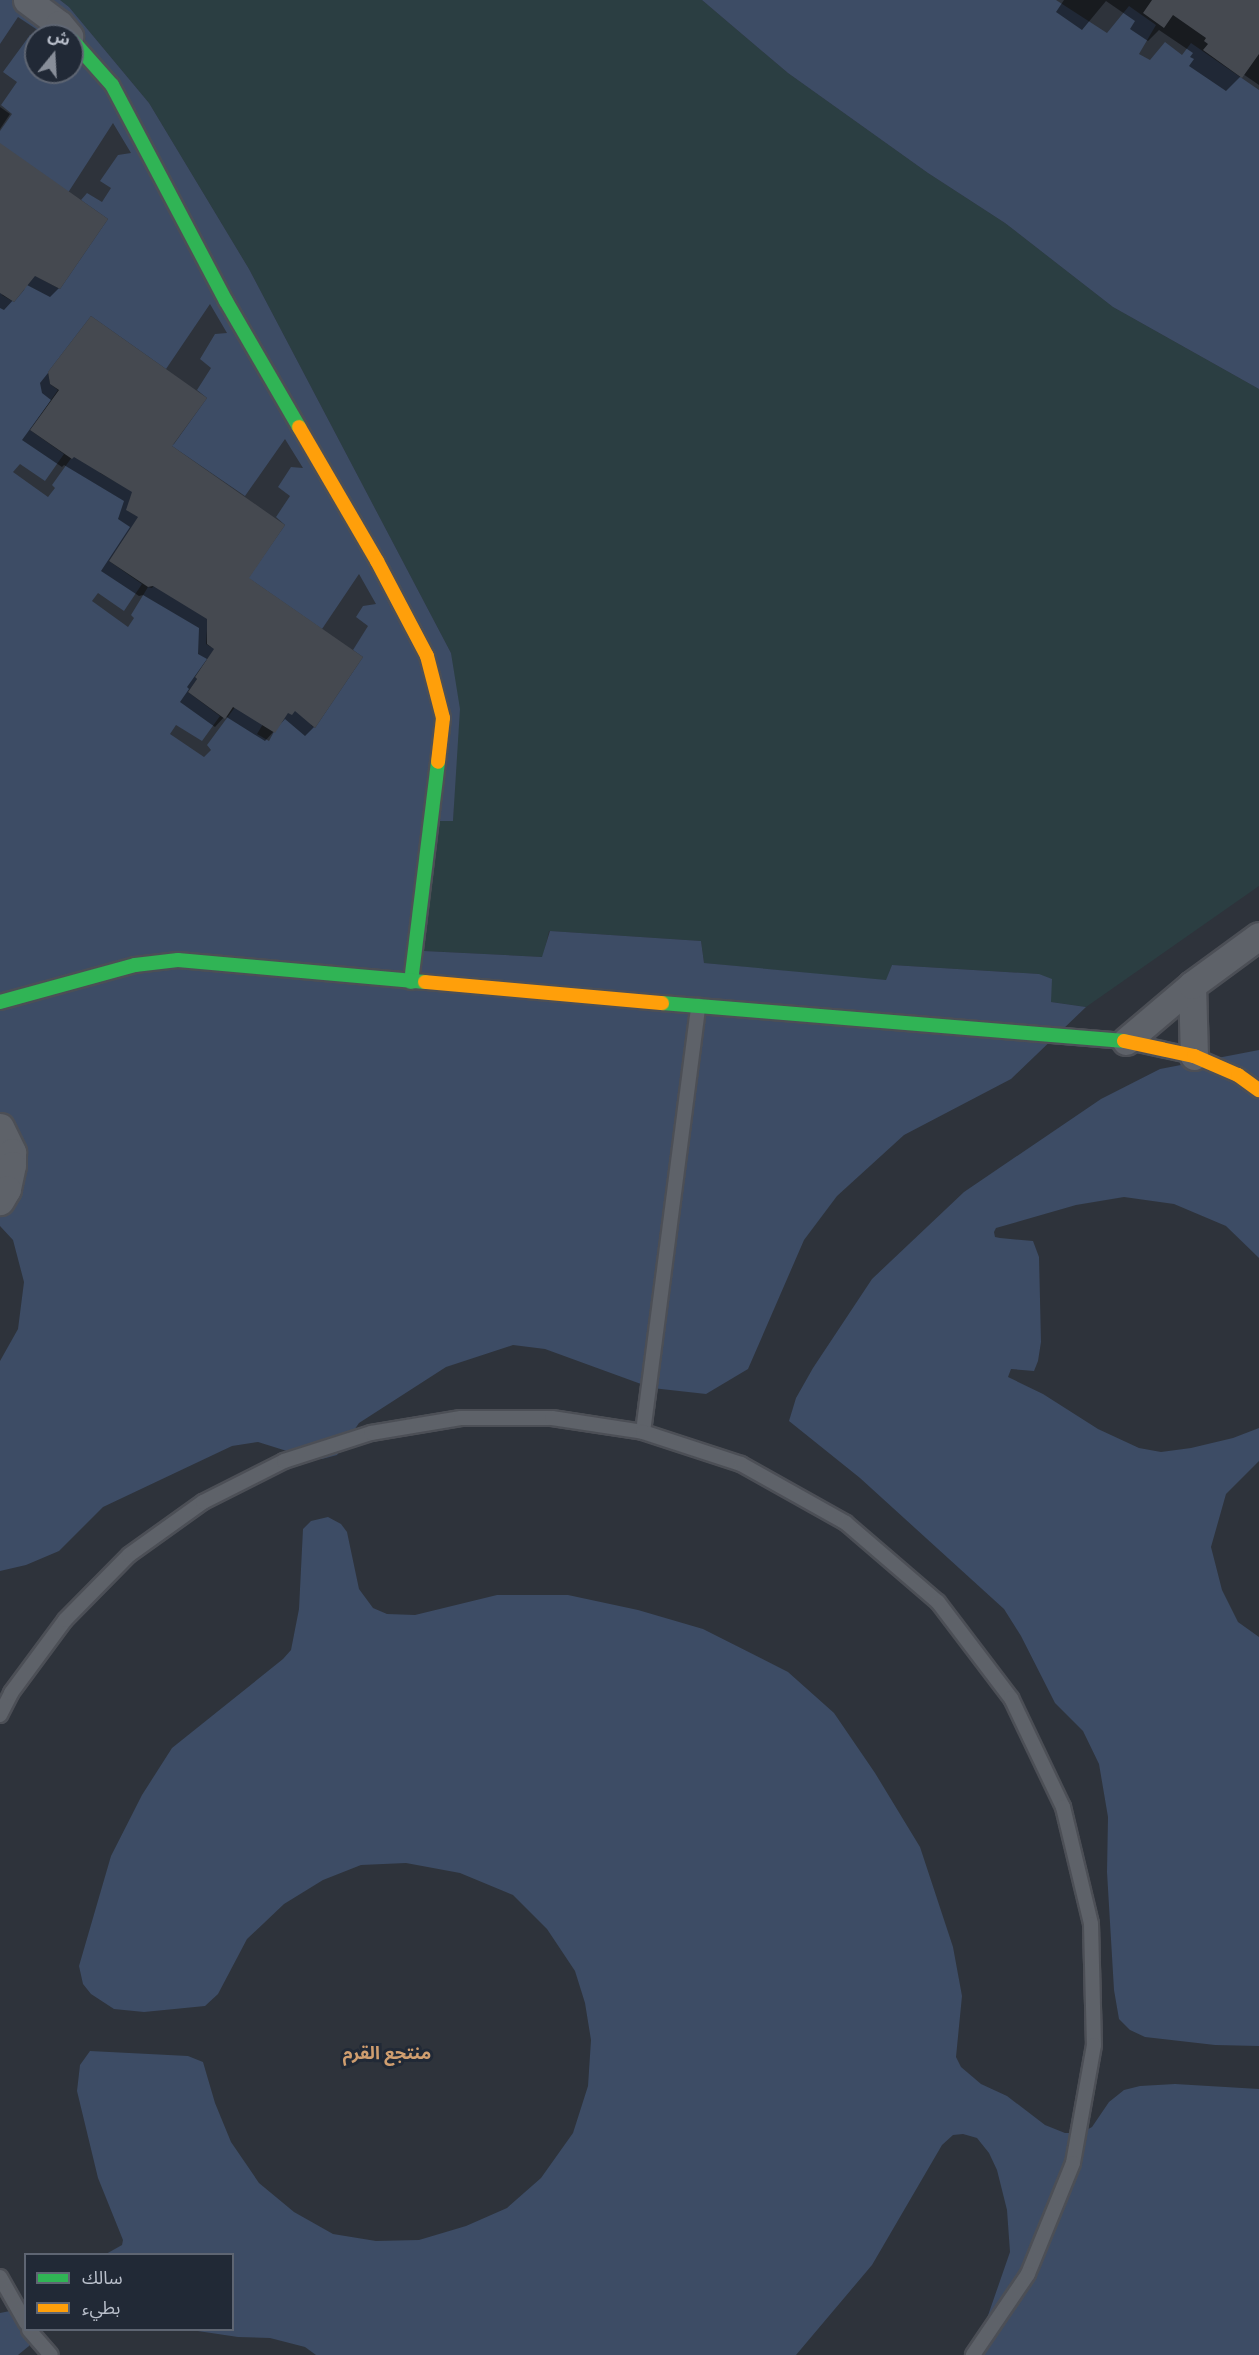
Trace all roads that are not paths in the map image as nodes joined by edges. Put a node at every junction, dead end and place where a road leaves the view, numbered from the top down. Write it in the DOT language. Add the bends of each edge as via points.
graph roads {
  1 [pos="27,0"];
  2 [pos="59,24"];
  3 [pos="84,54"];
  4 [pos="1259,936"];
  5 [pos="411,982"];
  6 [pos="1192,985"];
  7 [pos="0,1002"];
  8 [pos="698,1006"];
  9 [pos="1126,1041"];
  10 [pos="1194,1056"];
  11 [pos="1259,1090"];
  12 [pos="0,1127"];
  13 [pos="0,1201"];
  14 [pos="643,1432"];
  15 [pos="0,1715"];
  16 [pos="0,2277"];
  17 [pos="24,2319"];
  18 [pos="30,2331"];
  19 [pos="51,2355"];
  20 [pos="973,2355"];
  1 -- 2 [label="street"];
  3 -- 5 [label="street" via="112,86 131,118 226,301 377,561 427,656 443,718"];
  4 -- 6 [label="street"];
  5 -- 7 [label="street" via="178,960 135,965"];
  5 -- 8 [label="street"];
  6 -- 9 [label="street"];
  6 -- 10 [label="street"];
  8 -- 9 [label="street"];
  8 -- 14 [label="lane"];
  9 -- 10 [label="street"];
  10 -- 11 [label="street"];
  12 -- 13 [label="street" via="12,1152 7,1189"];
  14 -- 15 [label="lane" via="552,1418 461,1418 371,1432 284,1461 203,1502 129,1555 65,1620 11,1693"];
  14 -- 20 [label="lane" via="741,1464 846,1523 938,1602 1011,1698 1063,1807 1091,1924 1095,2045 1073,2163 1028,2274"];
  16 -- 17 [label="lane"];
  18 -- 19 [label="lane"];
}
